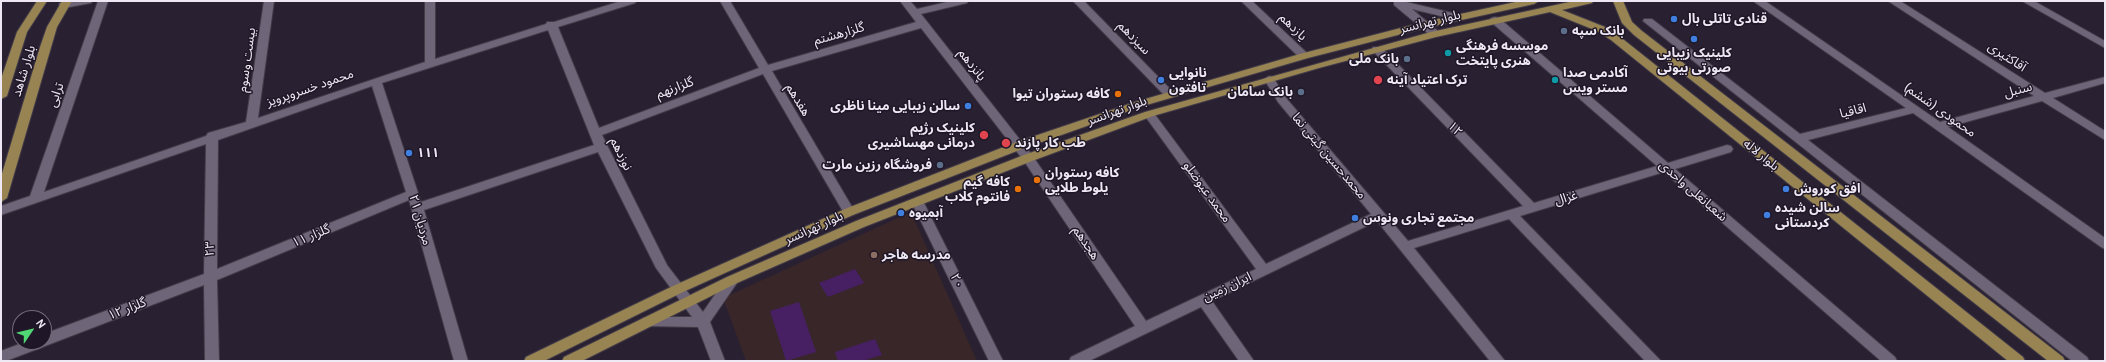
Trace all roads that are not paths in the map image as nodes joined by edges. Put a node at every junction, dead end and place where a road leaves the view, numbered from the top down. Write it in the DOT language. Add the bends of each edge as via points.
graph roads {
  1 [pos="42,1"];
  2 [pos="88,1"];
  3 [pos="103,1"];
  4 [pos="270,1"];
  5 [pos="430,1"];
  6 [pos="631,1"];
  7 [pos="725,1"];
  8 [pos="905,1"];
  9 [pos="963,1"];
  10 [pos="1078,1"];
  11 [pos="1246,1"];
  12 [pos="1534,1"];
  13 [pos="1588,1"];
  14 [pos="1618,1"];
  15 [pos="1758,1"];
  16 [pos="1894,1"];
  17 [pos="2027,1"];
  18 [pos="1397,2"];
  19 [pos="66,3"];
  20 [pos="603,5"];
  21 [pos="1551,9"];
  22 [pos="914,13"];
  23 [pos="1457,18"];
  24 [pos="1495,20"];
  25 [pos="1648,21"];
  26 [pos="551,24"];
  27 [pos="922,24"];
  28 [pos="1424,25"];
  29 [pos="1434,34"];
  30 [pos="2105,45"];
  31 [pos="1377,49"];
  32 [pos="1304,56"];
  33 [pos="430,63"];
  34 [pos="764,70"];
  35 [pos="1269,79"];
  36 [pos="376,80"];
  37 [pos="2105,80"];
  38 [pos="1699,81"];
  39 [pos="1675,87"];
  40 [pos="1170,95"];
  41 [pos="1,96"];
  42 [pos="2044,97"];
  43 [pos="1915,109"];
  44 [pos="1149,114"];
  45 [pos="252,122"];
  46 [pos="1938,126"];
  47 [pos="595,133"];
  48 [pos="212,136"];
  49 [pos="2105,136"];
  50 [pos="1797,139"];
  51 [pos="1018,146"];
  52 [pos="602,147"];
  53 [pos="1727,149"];
  54 [pos="1028,158"];
  55 [pos="1666,168"];
  56 [pos="413,194"];
  57 [pos="1,198"];
  58 [pos="36,198"];
  59 [pos="917,201"];
  60 [pos="417,208"];
  61 [pos="1532,208"];
  62 [pos="1,211"];
  63 [pos="849,212"];
  64 [pos="1511,214"];
  65 [pos="1379,215"];
  66 [pos="2105,244"];
  67 [pos="1405,246"];
  68 [pos="1264,270"];
  69 [pos="210,277"];
  70 [pos="703,278"];
  71 [pos="732,280"];
  72 [pos="678,289"];
  73 [pos="711,290"];
  74 [pos="1203,299"];
  75 [pos="657,300"];
  76 [pos="687,302"];
  77 [pos="667,312"];
  78 [pos="648,322"];
  79 [pos="703,322"];
  80 [pos="1143,327"];
  81 [pos="52,337"];
  82 [pos="19,350"];
  83 [pos="1,357"];
  84 [pos="212,361"];
  85 [pos="461,361"];
  86 [pos="531,361"];
  87 [pos="569,361"];
  88 [pos="718,361"];
  89 [pos="996,361"];
  90 [pos="1076,361"];
  91 [pos="1247,361"];
  92 [pos="1498,361"];
  93 [pos="1654,361"];
  94 [pos="1890,361"];
  95 [pos="2018,361"];
  96 [pos="2058,361"];
  97 [pos="2082,361"];
  1 -- 41 [label="main road, بلوار شاهد" via="22,32"];
  2 -- 19 [label="street"];
  3 -- 58 [label="street, ترابی"];
  4 -- 45 [label="street, بیست وسوم"];
  5 -- 33 [label="street"];
  6 -- 20 [label="street, محمود خسروپرویز"];
  7 -- 34 [label="street, هفدهم"];
  8 -- 22 [label="street, پانزدهم"];
  9 -- 22 [label="street"];
  10 -- 40 [label="street, سیزدهم"];
  11 -- 32 [label="street, یازدهم"];
  12 -- 23 [label="main road, بلوار تهرانسر"];
  13 -- 21 [label="main road, بلوار تهرانسر"];
  14 -- 38 [label="main road, بلوار لاله" via="1627,23"];
  15 -- 43 [label="street, محمودی (ششم)"];
  16 -- 42 [label="street, آقاکثیری"];
  17 -- 30 [label="street"];
  18 -- 23 [label="street"];
  18 -- 28 [label="street"];
  19 -- 57 [label="main road, بلوار شاهد" via="52,27 45,47"];
  20 -- 26 [label="street, محمود خسروپرویز"];
  21 -- 24 [label="main road, بلوار تهرانسر"];
  21 -- 39 [label="main road, بلوار لاله" via="1601,29"];
  22 -- 27 [label="street, پانزدهم"];
  23 -- 28 [label="main road, بلوار تهرانسر"];
  24 -- 29 [label="main road, بلوار تهرانسر"];
  24 -- 55 [label="street, شعبانعلی واحدی"];
  25 -- 50 [label="street"];
  26 -- 33 [label="street, محمود خسروپرویز"];
  26 -- 47 [label="street, نوزدهم"];
  27 -- 34 [label="street, گلزارهشتم"];
  27 -- 51 [label="street, پانزدهم"];
  28 -- 29 [label="street"];
  28 -- 32 [label="main road, بلوار تهرانسر"];
  29 -- 31 [label="main road, بلوار تهرانسر"];
  31 -- 35 [label="main road, بلوار تهرانسر"];
  31 -- 61 [label="street, ۱۲"];
  32 -- 40 [label="main road, بلوار تهرانسر"];
  33 -- 36 [label="street, محمود خسروپرویز"];
  34 -- 47 [label="street, گلزارنهم"];
  34 -- 63 [label="street, هفدهم"];
  35 -- 44 [label="main road, بلوار تهرانسر"];
  35 -- 65 [label="street, محمدحسین گیتی نما" via="1282,100"];
  36 -- 45 [label="street, محمود خسروپرویز"];
  36 -- 56 [label="street, ۲۱ مردیان"];
  37 -- 42 [label="street, سنبل"];
  38 -- 39 [label="main road" via="1684,81"];
  38 -- 96 [label="main road, بلوار لاله"];
  39 -- 95 [label="main road, بلوار لاله"];
  40 -- 51 [label="main road, بلوار تهرانسر"];
  42 -- 46 [label="street, سنبل"];
  42 -- 49 [label="street, آقاکثیری"];
  43 -- 46 [label="street, محمودی (ششم)"];
  43 -- 50 [label="street, اقاقیا"];
  44 -- 54 [label="main road, بلوار تهرانسر"];
  44 -- 68 [label="street, محمد عیوضلو"];
  45 -- 48 [label="street, محمود خسروپرویز"];
  46 -- 66 [label="street, محمودی (ششم)"];
  47 -- 52 [label="street, نوزدهم"];
  48 -- 58 [label="street, محمود خسروپرویز"];
  48 -- 69 [label="street, ۲۳"];
  50 -- 97 [label="street"];
  51 -- 54 [label="street, پانزدهم"];
  51 -- 63 [label="main road, بلوار تهرانسر"];
  52 -- 60 [label="street"];
  52 -- 72 [label="street, نوزدهم" via="662,268"];
  53 -- 55 [label="street, غزال"];
  54 -- 59 [label="main road, بلوار تهرانسر"];
  54 -- 80 [label="street, هجدهم"];
  55 -- 61 [label="street, غزال"];
  55 -- 94 [label="street, شعبانعلی واحدی"];
  56 -- 60 [label="street, ۲۱ مردیان"];
  56 -- 69 [label="street, گلزار ۱۱"];
  58 -- 62 [label="street, محمود خسروپرویز"];
  59 -- 71 [label="main road, بلوار تهرانسر"];
  59 -- 89 [label="street, ۲۰"];
  60 -- 85 [label="street, ۲۱ مردیان"];
  61 -- 64 [label="street, غزال"];
  63 -- 70 [label="main road, بلوار تهرانسر"];
  64 -- 67 [label="street, غزال"];
  64 -- 93 [label="street"];
  65 -- 67 [label="street, محمدحسین گیتی نما"];
  65 -- 68 [label="street, ایران زمین"];
  67 -- 92 [label="street, محمدحسین گیتی نما"];
  68 -- 74 [label="street, ایران زمین"];
  69 -- 81 [label="street, گلزار ۱۲"];
  69 -- 84 [label="street, ۲۳"];
  70 -- 72 [label="main road, بلوار تهرانسر"];
  70 -- 73 [label="main road" via="695,284 697,293"];
  71 -- 73 [label="main road, بلوار تهرانسر"];
  71 -- 79 [label="street"];
  72 -- 75 [label="main road, بلوار تهرانسر"];
  72 -- 76 [label="street, نوزدهم"];
  73 -- 76 [label="main road, بلوار تهرانسر"];
  74 -- 80 [label="street, ایران زمین"];
  74 -- 91 [label="street"];
  75 -- 77 [label="main road" via="670,300 672,305"];
  75 -- 86 [label="main road, بلوار تهرانسر"];
  76 -- 77 [label="main road, بلوار تهرانسر"];
  76 -- 79 [label="street, نوزدهم"];
  77 -- 78 [label="main road, بلوار تهرانسر"];
  78 -- 79 [label="street"];
  78 -- 87 [label="main road, بلوار تهرانسر"];
  79 -- 88 [label="street, نوزدهم"];
  80 -- 90 [label="street, ایران زمین"];
  82 -- 83 [label="street"];
}
